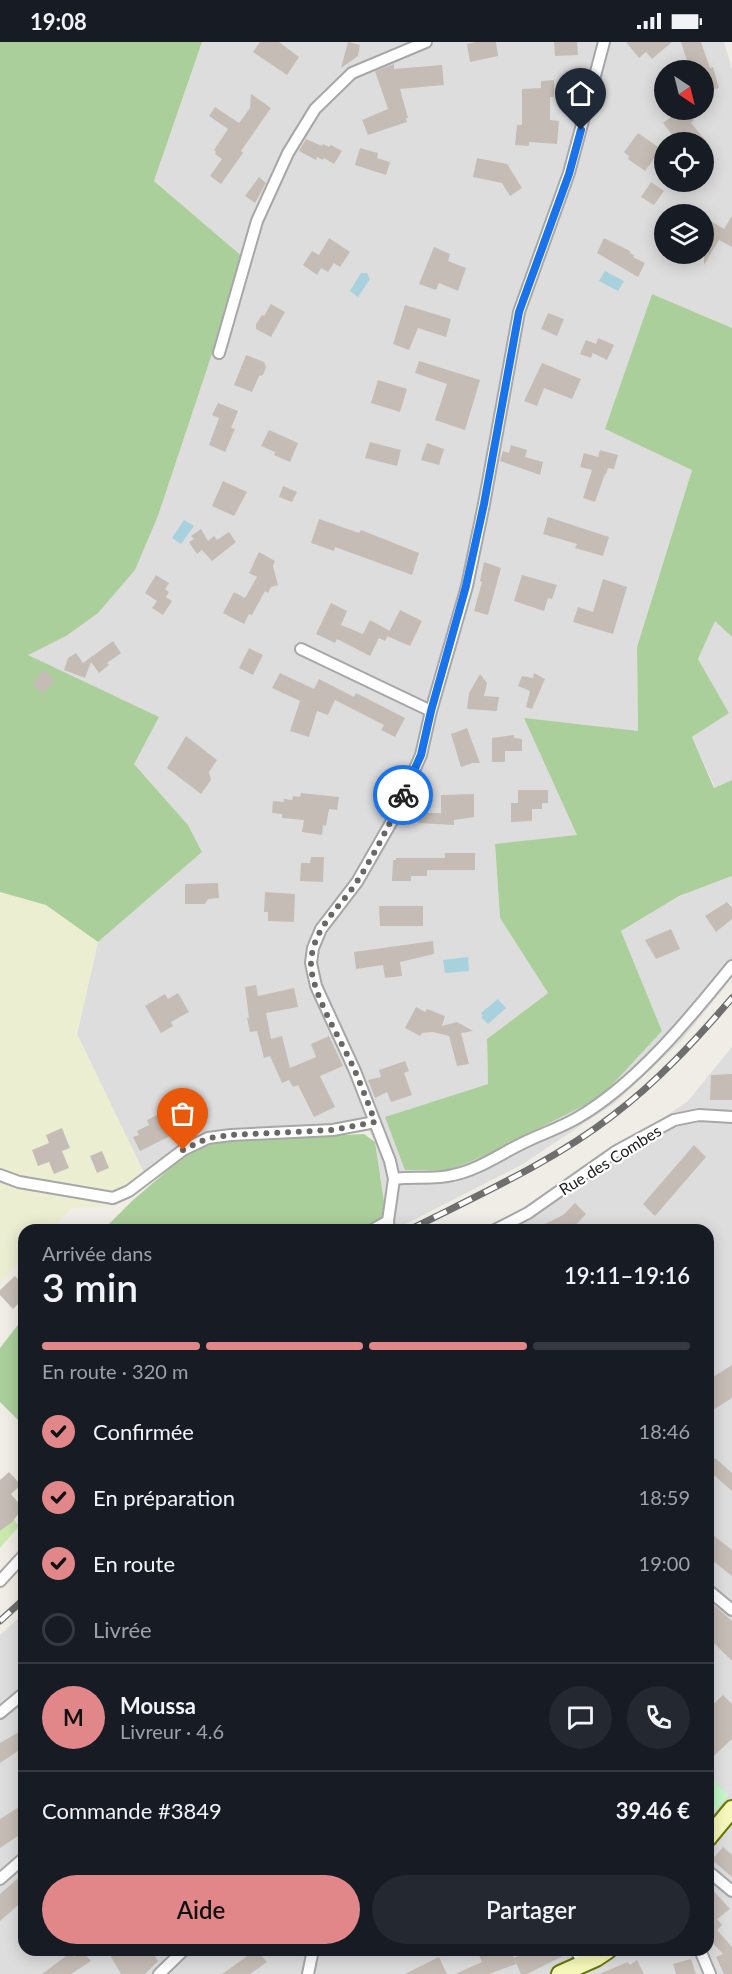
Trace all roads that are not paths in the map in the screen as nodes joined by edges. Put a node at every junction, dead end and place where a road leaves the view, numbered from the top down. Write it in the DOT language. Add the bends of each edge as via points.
graph roads {
  1 [pos="426,42"];
  2 [pos="604,42"];
  3 [pos="219,353"];
  4 [pos="301,649"];
  5 [pos="431,711"];
  6 [pos="732,966"];
  7 [pos="732,1117"];
  8 [pos="375,1122"];
  9 [pos="0,1175"];
  10 [pos="394,1179"];
  11 [pos="389,1224"];
  12 [pos="507,1224"];
  13 [pos="18,1562"];
  14 [pos="0,1581"];
  15 [pos="714,1595"];
  16 [pos="732,1610"];
  17 [pos="18,1698"];
  18 [pos="0,1713"];
  19 [pos="732,1809"];
  20 [pos="714,1831"];
  21 [pos="18,1864"];
  22 [pos="714,1876"];
  23 [pos="0,1880"];
  24 [pos="732,1891"];
  25 [pos="178,1956"];
  26 [pos="312,1956"];
  27 [pos="702,1956"];
  28 [pos="579,1957"];
  29 [pos="159,1974"];
  30 [pos="308,1974"];
  31 [pos="560,1974"];
  32 [pos="710,1974"];
  1 -- 3 [label="street" via="352,74 315,110 288,153 257,221"];
  2 -- 5 [label="street" via="569,174 519,312 466,586"];
  4 -- 5 [label="street"];
  5 -- 8 [label="street" via="421,755 392,821 357,882 321,929 312,956 316,986"];
  6 -- 10 [label="street" via="697,1010 631,1077 576,1119 453,1176"];
  7 -- 12 [label="street, Rue des Combes" via="699,1115 674,1120 615,1152"];
  8 -- 9 [label="street" via="333,1130 208,1138 183,1150 113,1198 19,1182"];
  8 -- 10 [label="street"];
  10 -- 11 [label="street"];
  13 -- 14 [label="street"];
  15 -- 16 [label="street"];
  17 -- 18 [label="street"];
  19 -- 20 [label="main road"];
  21 -- 23 [label="street"];
  22 -- 24 [label="street"];
  25 -- 29 [label="street"];
  26 -- 30 [label="street"];
  27 -- 32 [label="street"];
  28 -- 31 [label="main road"];
}
